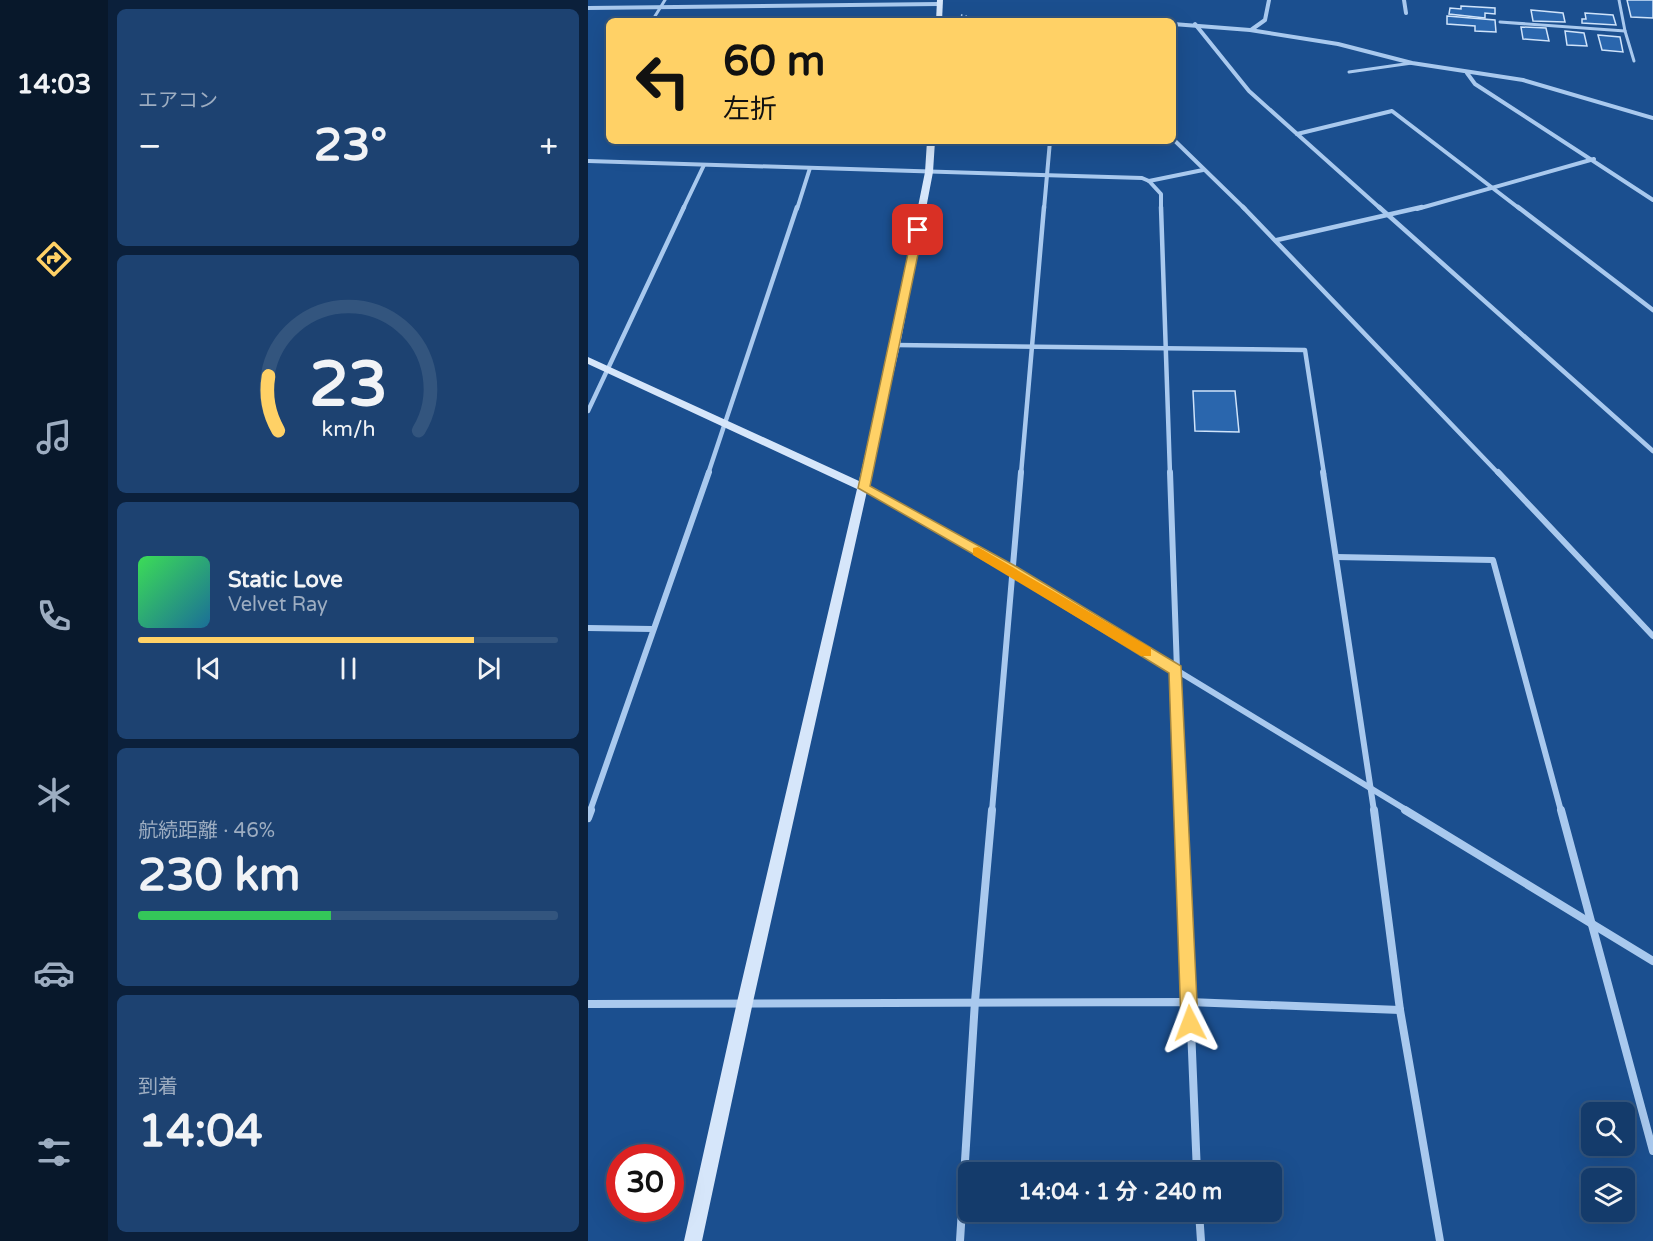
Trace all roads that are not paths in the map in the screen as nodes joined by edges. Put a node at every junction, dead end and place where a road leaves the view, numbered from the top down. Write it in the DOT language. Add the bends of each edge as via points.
graph roads {
  1 [pos="665,0"];
  2 [pos="746,0"];
  3 [pos="816,0"];
  4 [pos="1269,0"];
  5 [pos="1404,0"];
  6 [pos="1619,0"];
  7 [pos="940,2"];
  8 [pos="813,7"];
  9 [pos="588,8"];
  10 [pos="661,8"];
  11 [pos="744,8"];
  12 [pos="1406,13"];
  13 [pos="654,18"];
  14 [pos="939,18"];
  15 [pos="1500,22"];
  16 [pos="1176,24"];
  17 [pos="1195,24"];
  18 [pos="1250,30"];
  19 [pos="1625,31"];
  20 [pos="1634,61"];
  21 [pos="1412,63"];
  22 [pos="1349,72"];
  23 [pos="1466,73"];
  24 [pos="1653,118"];
  25 [pos="1297,134"];
  26 [pos="1176,142"];
  27 [pos="932,144"];
  28 [pos="1050,144"];
  29 [pos="1594,159"];
  30 [pos="588,162"];
  31 [pos="704,165"];
  32 [pos="810,168"];
  33 [pos="1203,170"];
  34 [pos="929,172"];
  35 [pos="1046,175"];
  36 [pos="1149,181"];
  37 [pos="1494,188"];
  38 [pos="1653,200"];
  39 [pos="1391,216"];
  40 [pos="1277,240"];
  41 [pos="1653,310"];
  42 [pos="895,345"];
  43 [pos="1033,348"];
  44 [pos="1167,350"];
  45 [pos="588,360"];
  46 [pos="608,368"];
  47 [pos="588,411"];
  48 [pos="726,423"];
  49 [pos="1653,451"];
  50 [pos="864,488"];
  51 [pos="1336,556"];
  52 [pos="1012,570"];
  53 [pos="588,628"];
  54 [pos="652,629"];
  55 [pos="1653,636"];
  56 [pos="1176,670"];
  57 [pos="1371,787"];
  58 [pos="588,818"];
  59 [pos="1593,923"];
  60 [pos="1653,961"];
  61 [pos="975,1001"];
  62 [pos="745,1002"];
  63 [pos="1188,1002"];
  64 [pos="588,1004"];
  65 [pos="1400,1010"];
  66 [pos="1653,1151"];
  67 [pos="1196,1162"];
  68 [pos="1199,1222"];
  69 [pos="693,1241"];
  70 [pos="960,1241"];
  71 [pos="1200,1241"];
  72 [pos="1440,1241"];
  1 -- 10 [label="lane"];
  2 -- 11 [label="lane"];
  3 -- 8 [label="lane"];
  4 -- 18 [label="street" via="1265,20"];
  5 -- 12 [label="street"];
  6 -- 19 [label="lane"];
  7 -- 8 [label="street"];
  7 -- 14 [label="street"];
  8 -- 11 [label="street"];
  9 -- 10 [label="street"];
  10 -- 11 [label="street"];
  10 -- 13 [label="lane"];
  15 -- 19 [label="lane"];
  16 -- 17 [label="street"];
  17 -- 18 [label="street"];
  17 -- 25 [label="street" via="1250,91"];
  18 -- 21 [label="street" via="1338,44"];
  19 -- 20 [label="lane"];
  21 -- 22 [label="lane"];
  21 -- 23 [label="street"];
  23 -- 24 [label="street" via="1523,80"];
  23 -- 29 [label="street" via="1475,84"];
  25 -- 37 [label="street" via="1392,111"];
  25 -- 39 [label="street"];
  26 -- 33 [label="street"];
  27 -- 34 [label="street"];
  28 -- 35 [label="street"];
  29 -- 37 [label="street"];
  29 -- 38 [label="street"];
  30 -- 31 [label="street"];
  31 -- 32 [label="street"];
  31 -- 46 [label="street"];
  32 -- 34 [label="street"];
  32 -- 48 [label="street"];
  33 -- 36 [label="street"];
  33 -- 40 [label="street"];
  34 -- 35 [label="street"];
  34 -- 42 [label="street"];
  35 -- 36 [label="street"];
  35 -- 43 [label="street"];
  36 -- 44 [label="street" via="1161,194"];
  37 -- 39 [label="street"];
  37 -- 41 [label="street"];
  39 -- 40 [label="street"];
  39 -- 49 [label="street"];
  40 -- 55 [label="street"];
  42 -- 43 [label="street"];
  42 -- 50 [label="street"];
  43 -- 44 [label="street"];
  43 -- 52 [label="street"];
  44 -- 51 [label="street" via="1305,350"];
  44 -- 56 [label="street"];
  45 -- 46 [label="street"];
  46 -- 47 [label="street"];
  46 -- 48 [label="street"];
  48 -- 50 [label="street"];
  48 -- 54 [label="street"];
  50 -- 52 [label="street"];
  50 -- 62 [label="street"];
  51 -- 57 [label="street"];
  51 -- 59 [label="street" via="1493,560"];
  52 -- 56 [label="street"];
  52 -- 61 [label="street"];
  53 -- 54 [label="street"];
  54 -- 58 [label="street"];
  56 -- 57 [label="street"];
  56 -- 63 [label="street"];
  57 -- 59 [label="street"];
  57 -- 65 [label="street"];
  59 -- 60 [label="street"];
  59 -- 66 [label="street"];
  61 -- 62 [label="street"];
  61 -- 63 [label="street"];
  61 -- 70 [label="street"];
  62 -- 64 [label="street"];
  62 -- 69 [label="street"];
  63 -- 65 [label="street"];
  63 -- 67 [label="street"];
  65 -- 72 [label="street"];
  68 -- 71 [label="street"];
}
